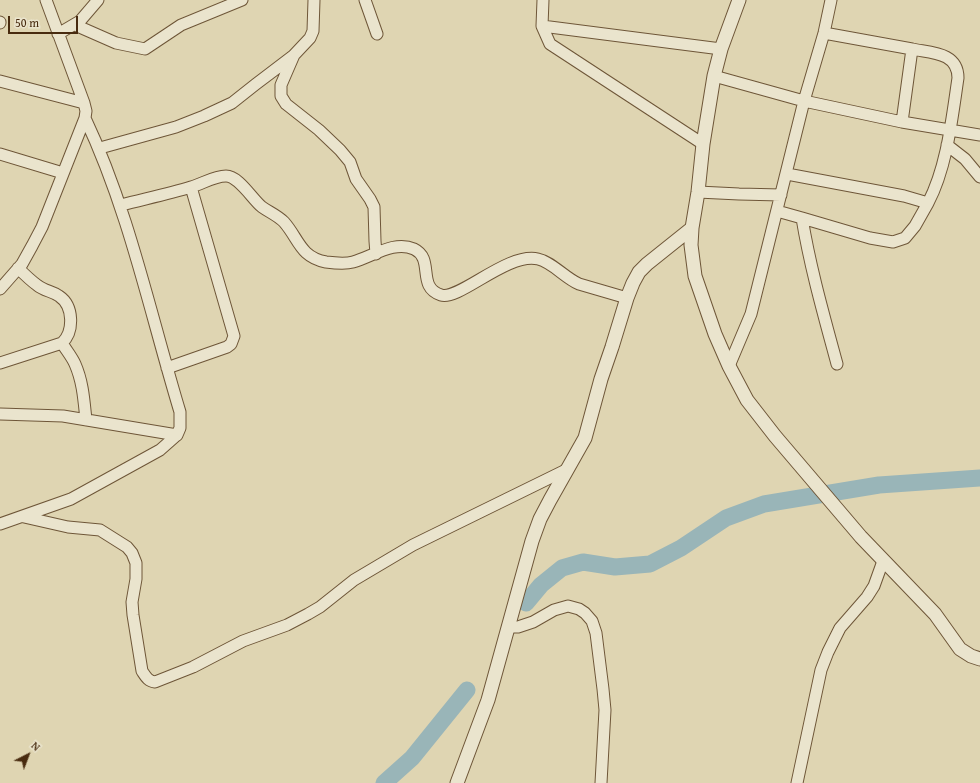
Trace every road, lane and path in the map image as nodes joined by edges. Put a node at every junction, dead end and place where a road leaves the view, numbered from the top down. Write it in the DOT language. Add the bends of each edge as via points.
graph roads {
  1 [pos="46,0"];
  2 [pos="98,0"];
  3 [pos="242,0"];
  4 [pos="314,0"];
  5 [pos="365,0"];
  6 [pos="543,0"];
  7 [pos="739,0"];
  8 [pos="831,0"];
  9 [pos="75,25"];
  10 [pos="542,26"];
  11 [pos="824,33"];
  12 [pos="58,34"];
  13 [pos="377,34"];
  14 [pos="722,49"];
  15 [pos="912,49"];
  16 [pos="294,56"];
  17 [pos="714,76"];
  18 [pos="0,81"];
  19 [pos="804,102"];
  20 [pos="84,103"];
  21 [pos="85,118"];
  22 [pos="902,122"];
  23 [pos="950,130"];
  24 [pos="980,135"];
  25 [pos="702,144"];
  26 [pos="947,145"];
  27 [pos="100,148"];
  28 [pos="0,154"];
  29 [pos="63,173"];
  30 [pos="787,174"];
  31 [pos="980,177"];
  32 [pos="191,188"];
  33 [pos="698,192"];
  34 [pos="781,195"];
  35 [pos="928,203"];
  36 [pos="121,205"];
  37 [pos="777,211"];
  38 [pos="802,218"];
  39 [pos="692,228"];
  40 [pos="376,254"];
  41 [pos="18,268"];
  42 [pos="0,289"];
  43 [pos="627,298"];
  44 [pos="62,343"];
  45 [pos="0,363"];
  46 [pos="837,364"];
  47 [pos="729,366"];
  48 [pos="167,368"];
  49 [pos="0,414"];
  50 [pos="86,420"];
  51 [pos="177,435"];
  52 [pos="568,469"];
  53 [pos="24,517"];
  54 [pos="0,524"];
  55 [pos="883,561"];
  56 [pos="508,627"];
  57 [pos="980,659"];
  58 [pos="457,783"];
  59 [pos="601,783"];
  60 [pos="797,783"];
  1 -- 12 [label="street"];
  2 -- 9 [label="street"];
  3 -- 9 [label="street" via="181,25 144,49 116,43"];
  4 -- 16 [label="street" via="313,31"];
  5 -- 13 [label="street"];
  6 -- 10 [label="street"];
  7 -- 14 [label="street"];
  8 -- 11 [label="street"];
  9 -- 12 [label="street"];
  10 -- 14 [label="street"];
  10 -- 25 [label="street" via="548,40 557,49"];
  11 -- 15 [label="street"];
  11 -- 19 [label="street"];
  12 -- 20 [label="street"];
  14 -- 17 [label="street"];
  15 -- 22 [label="street"];
  15 -- 23 [label="street" via="944,55 956,66 958,78"];
  16 -- 27 [label="street" via="236,101 221,109 176,127"];
  16 -- 40 [label="street" via="281,85 280,96 286,104 319,130 350,162 356,179 374,207"];
  17 -- 19 [label="street"];
  17 -- 25 [label="street"];
  18 -- 20 [label="street"];
  19 -- 22 [label="street"];
  19 -- 30 [label="street"];
  20 -- 21 [label="street"];
  21 -- 27 [label="street"];
  21 -- 29 [label="street"];
  22 -- 23 [label="street"];
  23 -- 24 [label="street"];
  23 -- 26 [label="street"];
  25 -- 33 [label="street"];
  26 -- 31 [label="street" via="965,159"];
  26 -- 35 [label="street" via="939,180"];
  27 -- 36 [label="street"];
  28 -- 29 [label="street"];
  29 -- 41 [label="street" via="32,246"];
  30 -- 34 [label="street"];
  30 -- 35 [label="street" via="904,196"];
  32 -- 36 [label="street"];
  32 -- 40 [label="street" via="220,177 231,177 261,206 285,223 303,250 316,260 352,262"];
  32 -- 48 [label="street" via="234,336 227,347"];
  33 -- 34 [label="street"];
  33 -- 39 [label="street"];
  34 -- 37 [label="street"];
  35 -- 38 [label="street" via="905,238 893,242"];
  36 -- 48 [label="street"];
  37 -- 38 [label="street"];
  37 -- 47 [label="street" via="751,314"];
  38 -- 46 [label="street" via="820,303"];
  39 -- 43 [label="street" via="646,264"];
  39 -- 47 [label="street" via="691,245 695,276"];
  40 -- 43 [label="street" via="398,246 418,252 425,261 426,281 429,287 445,296 509,263 536,258 548,263 572,281"];
  41 -- 42 [label="street"];
  41 -- 44 [label="street" via="36,285 57,294 67,304 70,325 68,336"];
  43 -- 52 [label="street" via="585,438"];
  44 -- 45 [label="street"];
  44 -- 50 [label="street" via="77,369 84,395"];
  47 -- 55 [label="street" via="747,400 774,436"];
  48 -- 51 [label="street" via="180,412 180,428"];
  49 -- 50 [label="street" via="63,416"];
  50 -- 51 [label="street"];
  51 -- 53 [label="street" via="160,450 71,499"];
  52 -- 53 [label="street" via="413,545 354,580 308,614 286,625 243,640 193,667 155,682 146,679 142,671 132,615 136,579 136,563 132,553 100,530 68,527"];
  52 -- 56 [label="street" via="540,520 532,541"];
  53 -- 54 [label="street"];
  55 -- 57 [label="street" via="935,614 960,649"];
  55 -- 60 [label="street" via="867,598 844,622 828,652 820,677"];
  56 -- 58 [label="street" via="488,700"];
  56 -- 59 [label="street" via="525,625 568,606 579,609 592,621 596,633 605,710"];
}
